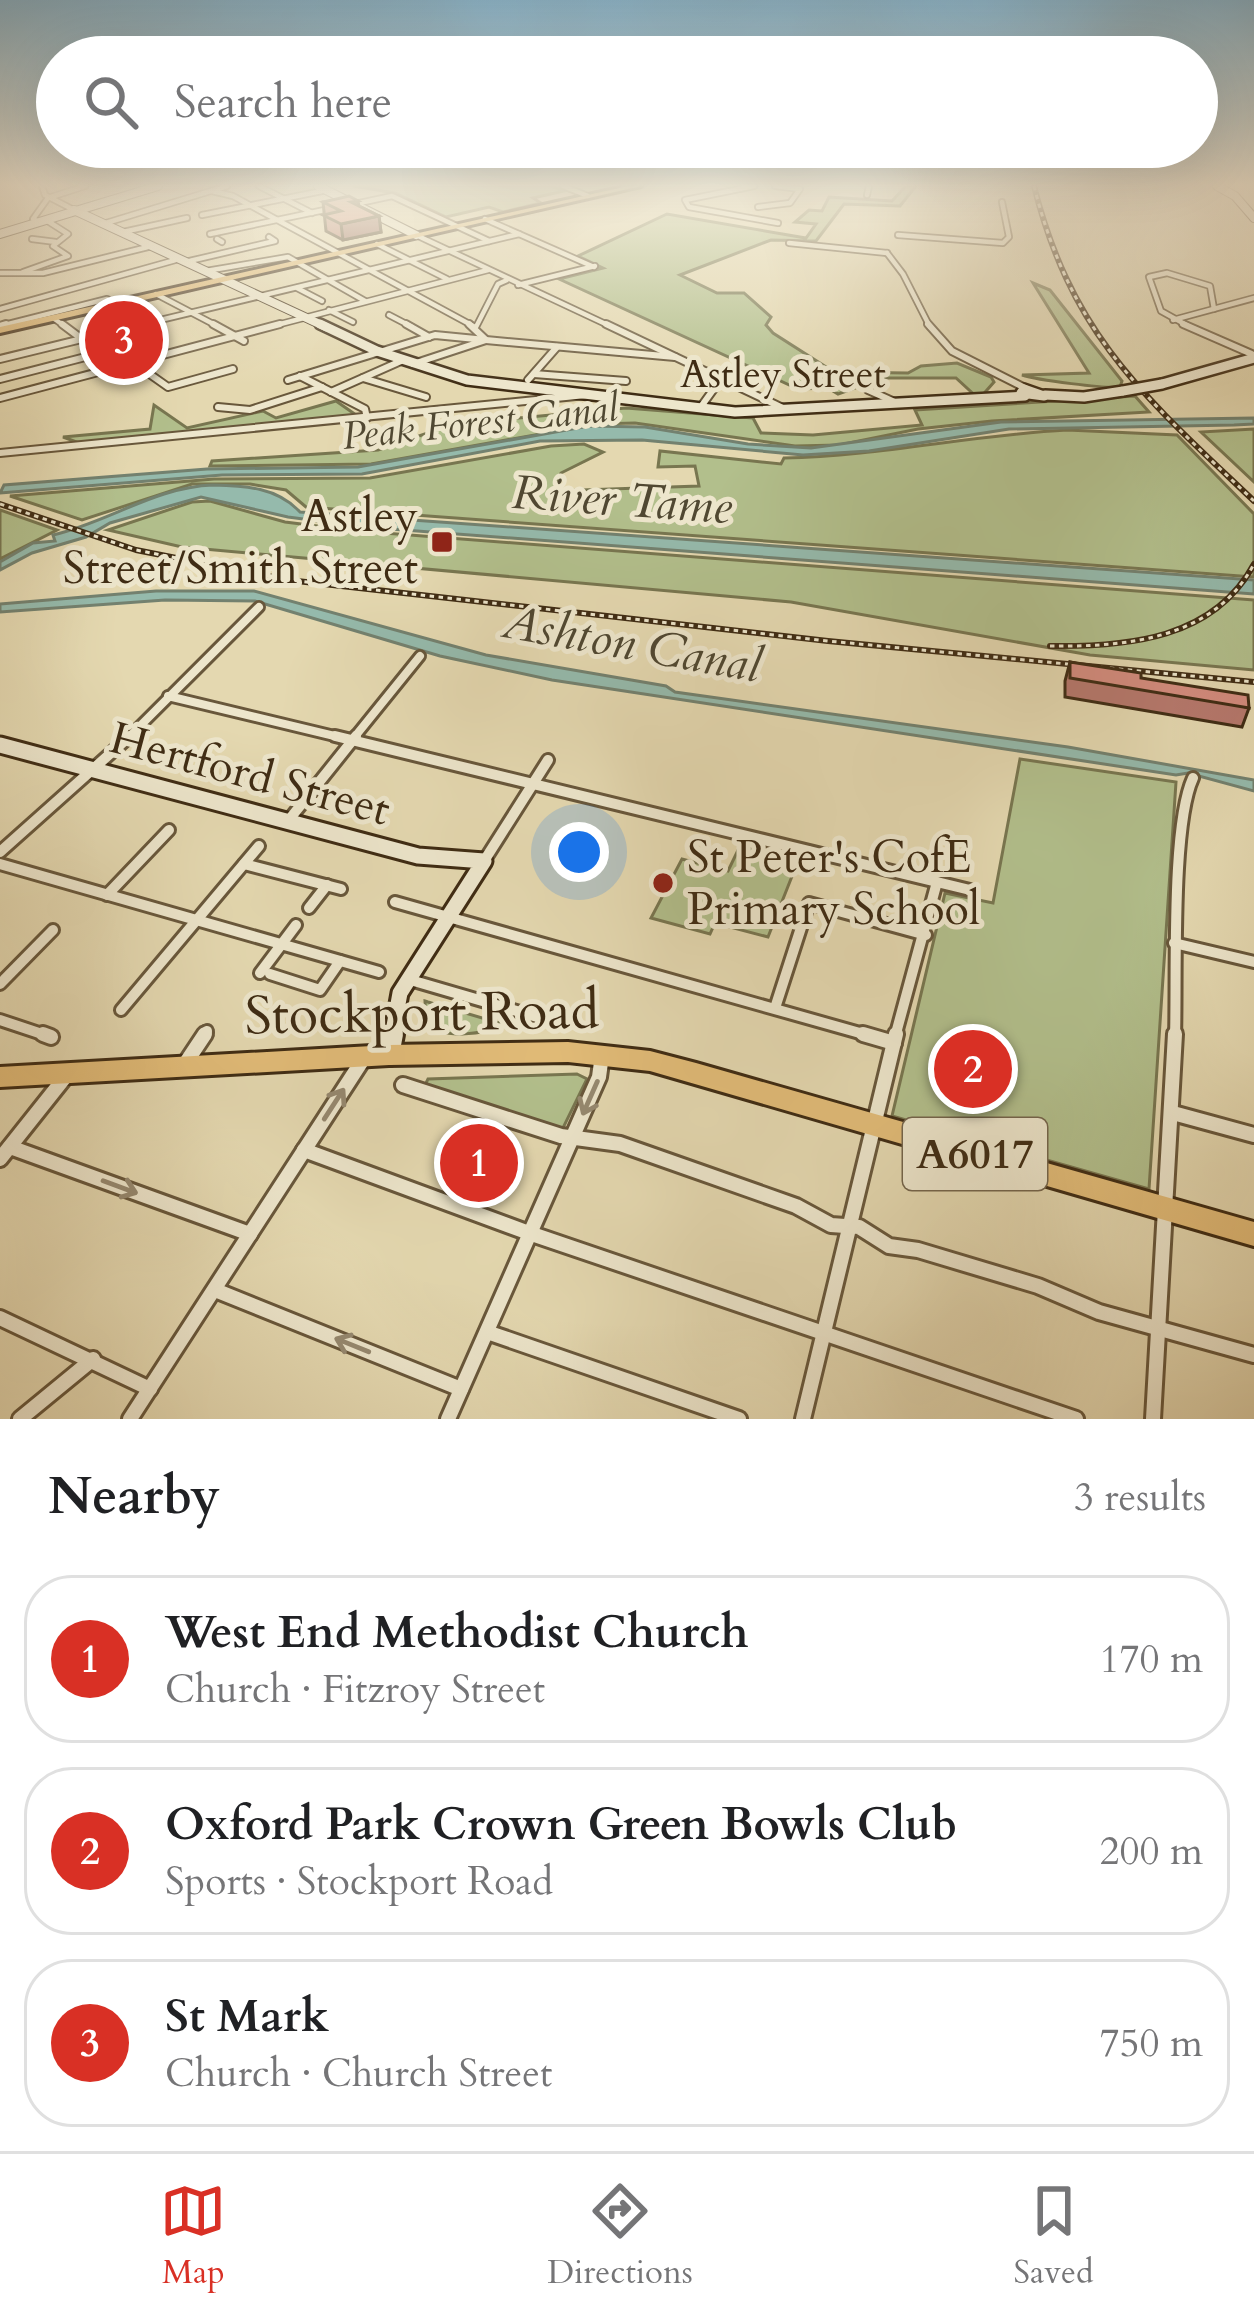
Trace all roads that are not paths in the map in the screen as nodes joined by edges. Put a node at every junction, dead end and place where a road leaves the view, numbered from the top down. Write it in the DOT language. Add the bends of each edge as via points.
graph roads {
  1 [pos="62,252"];
  2 [pos="127,252"];
  3 [pos="165,252"];
  4 [pos="218,252"];
  5 [pos="341,252"];
  6 [pos="394,252"];
  7 [pos="443,252"];
  8 [pos="451,252"];
  9 [pos="563,252"];
  10 [pos="879,252"];
  11 [pos="338,253"];
  12 [pos="887,253"];
  13 [pos="182,260"];
  14 [pos="410,260"];
  15 [pos="296,262"];
  16 [pos="242,263"];
  17 [pos="369,270"];
  18 [pos="488,270"];
  19 [pos="206,271"];
  20 [pos="257,271"];
  21 [pos="0,273"];
  22 [pos="22,273"];
  23 [pos="223,279"];
  24 [pos="328,280"];
  25 [pos="448,280"];
  26 [pos="507,280"];
  27 [pos="518,285"];
  28 [pos="297,288"];
  29 [pos="406,290"];
  30 [pos="156,294"];
  31 [pos="260,296"];
  32 [pos="1254,298"];
  33 [pos="322,301"];
  34 [pos="364,301"];
  35 [pos="115,304"];
  36 [pos="0,309"];
  37 [pos="1214,309"];
  38 [pos="329,310"];
  39 [pos="191,313"];
  40 [pos="389,315"];
  41 [pos="303,316"];
  42 [pos="53,318"];
  43 [pos="1173,320"];
  44 [pos="353,322"];
  45 [pos="0,328"];
  46 [pos="476,328"];
  47 [pos="233,335"];
  48 [pos="429,337"];
  49 [pos="82,339"];
  50 [pos="486,340"];
  51 [pos="244,341"];
  52 [pos="6,344"];
  53 [pos="556,346"];
  54 [pos="377,351"];
  55 [pos="101,353"];
  56 [pos="18,354"];
  57 [pos="675,357"];
  58 [pos="1254,357"];
  59 [pos="0,358"];
  60 [pos="134,362"];
  61 [pos="406,363"];
  62 [pos="118,366"];
  63 [pos="232,369"];
  64 [pos="300,376"];
  65 [pos="363,378"];
  66 [pos="0,379"];
  67 [pos="722,379"];
  68 [pos="287,380"];
  69 [pos="626,381"];
  70 [pos="322,387"];
  71 [pos="868,390"];
  72 [pos="331,392"];
  73 [pos="1026,392"];
  74 [pos="589,395"];
  75 [pos="426,397"];
  76 [pos="0,398"];
  77 [pos="901,405"];
  78 [pos="218,407"];
  79 [pos="700,408"];
  80 [pos="785,409"];
  81 [pos="368,418"];
  82 [pos="0,453"];
  83 [pos="260,607"];
  84 [pos="420,656"];
  85 [pos="168,696"];
  86 [pos="349,740"];
  87 [pos="0,745"];
  88 [pos="548,760"];
  89 [pos="96,770"];
  90 [pos="1193,778"];
  91 [pos="535,784"];
  92 [pos="288,821"];
  93 [pos="169,830"];
  94 [pos="259,846"];
  95 [pos="0,852"];
  96 [pos="484,861"];
  97 [pos="0,864"];
  98 [pos="244,864"];
  99 [pos="937,882"];
  100 [pos="327,885"];
  101 [pos="341,889"];
  102 [pos="970,890"];
  103 [pos="107,895"];
  104 [pos="395,902"];
  105 [pos="309,908"];
  106 [pos="197,919"];
  107 [pos="446,919"];
  108 [pos="296,926"];
  109 [pos="52,930"];
  110 [pos="926,935"];
  111 [pos="1174,943"];
  112 [pos="282,944"];
  113 [pos="340,961"];
  114 [pos="1254,962"];
  115 [pos="379,972"];
  116 [pos="407,979"];
  117 [pos="0,984"];
  118 [pos="775,1009"];
  119 [pos="121,1010"];
  120 [pos="544,1019"];
  121 [pos="0,1020"];
  122 [pos="207,1031"];
  123 [pos="51,1037"];
  124 [pos="894,1043"];
  125 [pos="602,1055"];
  126 [pos="377,1056"];
  127 [pos="182,1069"];
  128 [pos="67,1076"];
  129 [pos="0,1077"];
  130 [pos="403,1085"];
  131 [pos="1173,1113"];
  132 [pos="871,1127"];
  133 [pos="1254,1136"];
  134 [pos="572,1138"];
  135 [pos="304,1150"];
  136 [pos="5,1153"];
  137 [pos="1167,1209"];
  138 [pos="847,1226"];
  139 [pos="529,1233"];
  140 [pos="250,1234"];
  141 [pos="1254,1234"];
  142 [pos="215,1290"];
  143 [pos="0,1318"];
  144 [pos="1155,1326"];
  145 [pos="487,1332"];
  146 [pos="825,1334"];
  147 [pos="1254,1354"];
  148 [pos="92,1359"];
  149 [pos="461,1388"];
  150 [pos="150,1389"];
  151 [pos="20,1419"];
  152 [pos="130,1419"];
  153 [pos="448,1419"];
  154 [pos="739,1419"];
  155 [pos="803,1419"];
  156 [pos="1076,1419"];
  157 [pos="1153,1419"];
  1 -- 22 [label="street" via="65,259"];
  2 -- 22 [label="street"];
  3 -- 13 [label="main road, Astley Street"];
  4 -- 13 [label="street"];
  5 -- 11 [label="main road"];
  6 -- 14 [label="street"];
  7 -- 14 [label="street"];
  8 -- 18 [label="street"];
  9 -- 27 [label="street" via="596,266"];
  10 -- 12 [label="street"];
  11 -- 15 [label="main road"];
  11 -- 17 [label="street"];
  12 -- 73 [label="street" via="940,341"];
  13 -- 19 [label="main road, Astley Street"];
  13 -- 36 [label="street"];
  14 -- 17 [label="street"];
  14 -- 25 [label="street"];
  15 -- 16 [label="street" via="279,256"];
  15 -- 20 [label="main road"];
  15 -- 24 [label="street"];
  16 -- 19 [label="street"];
  16 -- 20 [label="street"];
  17 -- 24 [label="street"];
  17 -- 29 [label="street"];
  18 -- 25 [label="street"];
  18 -- 26 [label="street"];
  19 -- 23 [label="main road, Astley Street"];
  20 -- 23 [label="main road"];
  21 -- 22 [label="street"];
  23 -- 30 [label="main road"];
  23 -- 31 [label="main road, Astley Street"];
  24 -- 28 [label="street"];
  24 -- 34 [label="street"];
  25 -- 29 [label="street"];
  26 -- 27 [label="street"];
  26 -- 46 [label="street"];
  27 -- 57 [label="street"];
  28 -- 31 [label="street"];
  28 -- 33 [label="street"];
  29 -- 34 [label="street"];
  29 -- 46 [label="street"];
  30 -- 35 [label="main road"];
  30 -- 39 [label="street"];
  31 -- 39 [label="street"];
  31 -- 41 [label="main road, Astley Street"];
  32 -- 37 [label="street"];
  34 -- 38 [label="street"];
  35 -- 42 [label="main road"];
  35 -- 45 [label="street" via="107,299"];
  37 -- 43 [label="street"];
  37 -- 43 [label="street" via="1210,286 1155,274 1149,277 1161,311"];
  38 -- 41 [label="street"];
  38 -- 44 [label="street"];
  39 -- 47 [label="street"];
  39 -- 49 [label="street"];
  40 -- 48 [label="street"];
  41 -- 47 [label="street"];
  41 -- 54 [label="main road, Astley Street"];
  42 -- 45 [label="main road"];
  42 -- 49 [label="street"];
  43 -- 58 [label="street"];
  46 -- 50 [label="street"];
  47 -- 51 [label="street"];
  47 -- 60 [label="street"];
  48 -- 50 [label="street"];
  48 -- 54 [label="street"];
  49 -- 55 [label="street"];
  49 -- 56 [label="street"];
  50 -- 53 [label="street"];
  50 -- 61 [label="street"];
  52 -- 56 [label="street"];
  53 -- 57 [label="street"];
  53 -- 69 [label="street" via="531,377"];
  54 -- 61 [label="main road, Astley Street"];
  54 -- 64 [label="street"];
  55 -- 62 [label="street"];
  55 -- 66 [label="street"];
  56 -- 59 [label="street"];
  57 -- 67 [label="street"];
  58 -- 73 [label="main road, Astley Street, bridge" via="1084,397"];
  60 -- 62 [label="street"];
  60 -- 63 [label="street" via="168,387"];
  61 -- 65 [label="street"];
  61 -- 74 [label="main road, Astley Street" via="467,380"];
  62 -- 76 [label="street"];
  64 -- 68 [label="street"];
  64 -- 70 [label="street"];
  65 -- 72 [label="street"];
  65 -- 75 [label="street"];
  67 -- 79 [label="street"];
  67 -- 80 [label="street"];
  70 -- 72 [label="street"];
  70 -- 78 [label="street" via="250,410"];
  71 -- 77 [label="street"];
  72 -- 81 [label="street"];
  73 -- 77 [label="main road, Astley Street"];
  74 -- 79 [label="main road, Astley Street"];
  74 -- 81 [label="street"];
  77 -- 80 [label="main road, Astley Street"];
  79 -- 80 [label="main road, Astley Street"];
  81 -- 82 [label="street"];
  83 -- 85 [label="street"];
  84 -- 86 [label="street"];
  85 -- 86 [label="street"];
  85 -- 89 [label="street"];
  86 -- 91 [label="street"];
  86 -- 92 [label="street"];
  87 -- 89 [label="main road, Hertford Street"];
  88 -- 91 [label="street"];
  89 -- 92 [label="main road, Hertford Street"];
  89 -- 95 [label="street"];
  90 -- 111 [label="street"];
  91 -- 96 [label="street"];
  91 -- 99 [label="street"];
  92 -- 96 [label="main road, Hertford Street" via="418,856"];
  93 -- 103 [label="street"];
  94 -- 98 [label="street"];
  96 -- 107 [label="main road"];
  97 -- 103 [label="street"];
  98 -- 100 [label="street"];
  98 -- 106 [label="street"];
  99 -- 102 [label="street"];
  99 -- 110 [label="street"];
  100 -- 101 [label="street"];
  100 -- 105 [label="street"];
  103 -- 106 [label="street"];
  104 -- 107 [label="street"];
  106 -- 112 [label="street"];
  106 -- 119 [label="street"];
  107 -- 116 [label="main road"];
  107 -- 118 [label="street"];
  108 -- 112 [label="street"];
  109 -- 117 [label="street"];
  110 -- 118 [label="street" via="809,903"];
  110 -- 124 [label="street"];
  111 -- 114 [label="street"];
  111 -- 131 [label="street"];
  112 -- 113 [label="street"];
  112 -- 113 [label="street" via="265,974 320,989"];
  113 -- 115 [label="street"];
  116 -- 120 [label="street"];
  116 -- 126 [label="main road"];
  118 -- 124 [label="street"];
  121 -- 123 [label="street"];
  122 -- 127 [label="street"];
  124 -- 132 [label="street"];
  125 -- 126 [label="highway, Stockport Road / A6017"];
  125 -- 132 [label="highway, Stockport Road / A6017" via="673,1067"];
  125 -- 134 [label="street, one-way"];
  126 -- 127 [label="highway, Stockport Road / A6017"];
  135 -- 126 [label="street, one-way"];
  127 -- 128 [label="highway, Stockport Road / A6017"];
  128 -- 129 [label="highway, Stockport Road / A6017"];
  128 -- 136 [label="street"];
  130 -- 134 [label="street"];
  131 -- 133 [label="street"];
  131 -- 137 [label="street"];
  132 -- 137 [label="highway, Stockport Road / A6017"];
  132 -- 138 [label="street"];
  134 -- 138 [label="street" via="620,1144"];
  134 -- 139 [label="street"];
  135 -- 139 [label="street"];
  135 -- 140 [label="street"];
  136 -- 140 [label="street, one-way"];
  137 -- 141 [label="highway, Stockport Road / A6017"];
  137 -- 144 [label="street"];
  138 -- 144 [label="street" via="889,1246"];
  138 -- 146 [label="street"];
  139 -- 145 [label="street"];
  139 -- 146 [label="street"];
  140 -- 142 [label="street"];
  149 -- 142 [label="street, one-way"];
  142 -- 150 [label="street"];
  143 -- 148 [label="street"];
  144 -- 147 [label="street"];
  144 -- 157 [label="street"];
  145 -- 149 [label="street"];
  145 -- 154 [label="street"];
  146 -- 155 [label="street"];
  146 -- 156 [label="street"];
  148 -- 150 [label="street"];
  148 -- 151 [label="street"];
  149 -- 153 [label="street"];
  150 -- 152 [label="street"];
}
